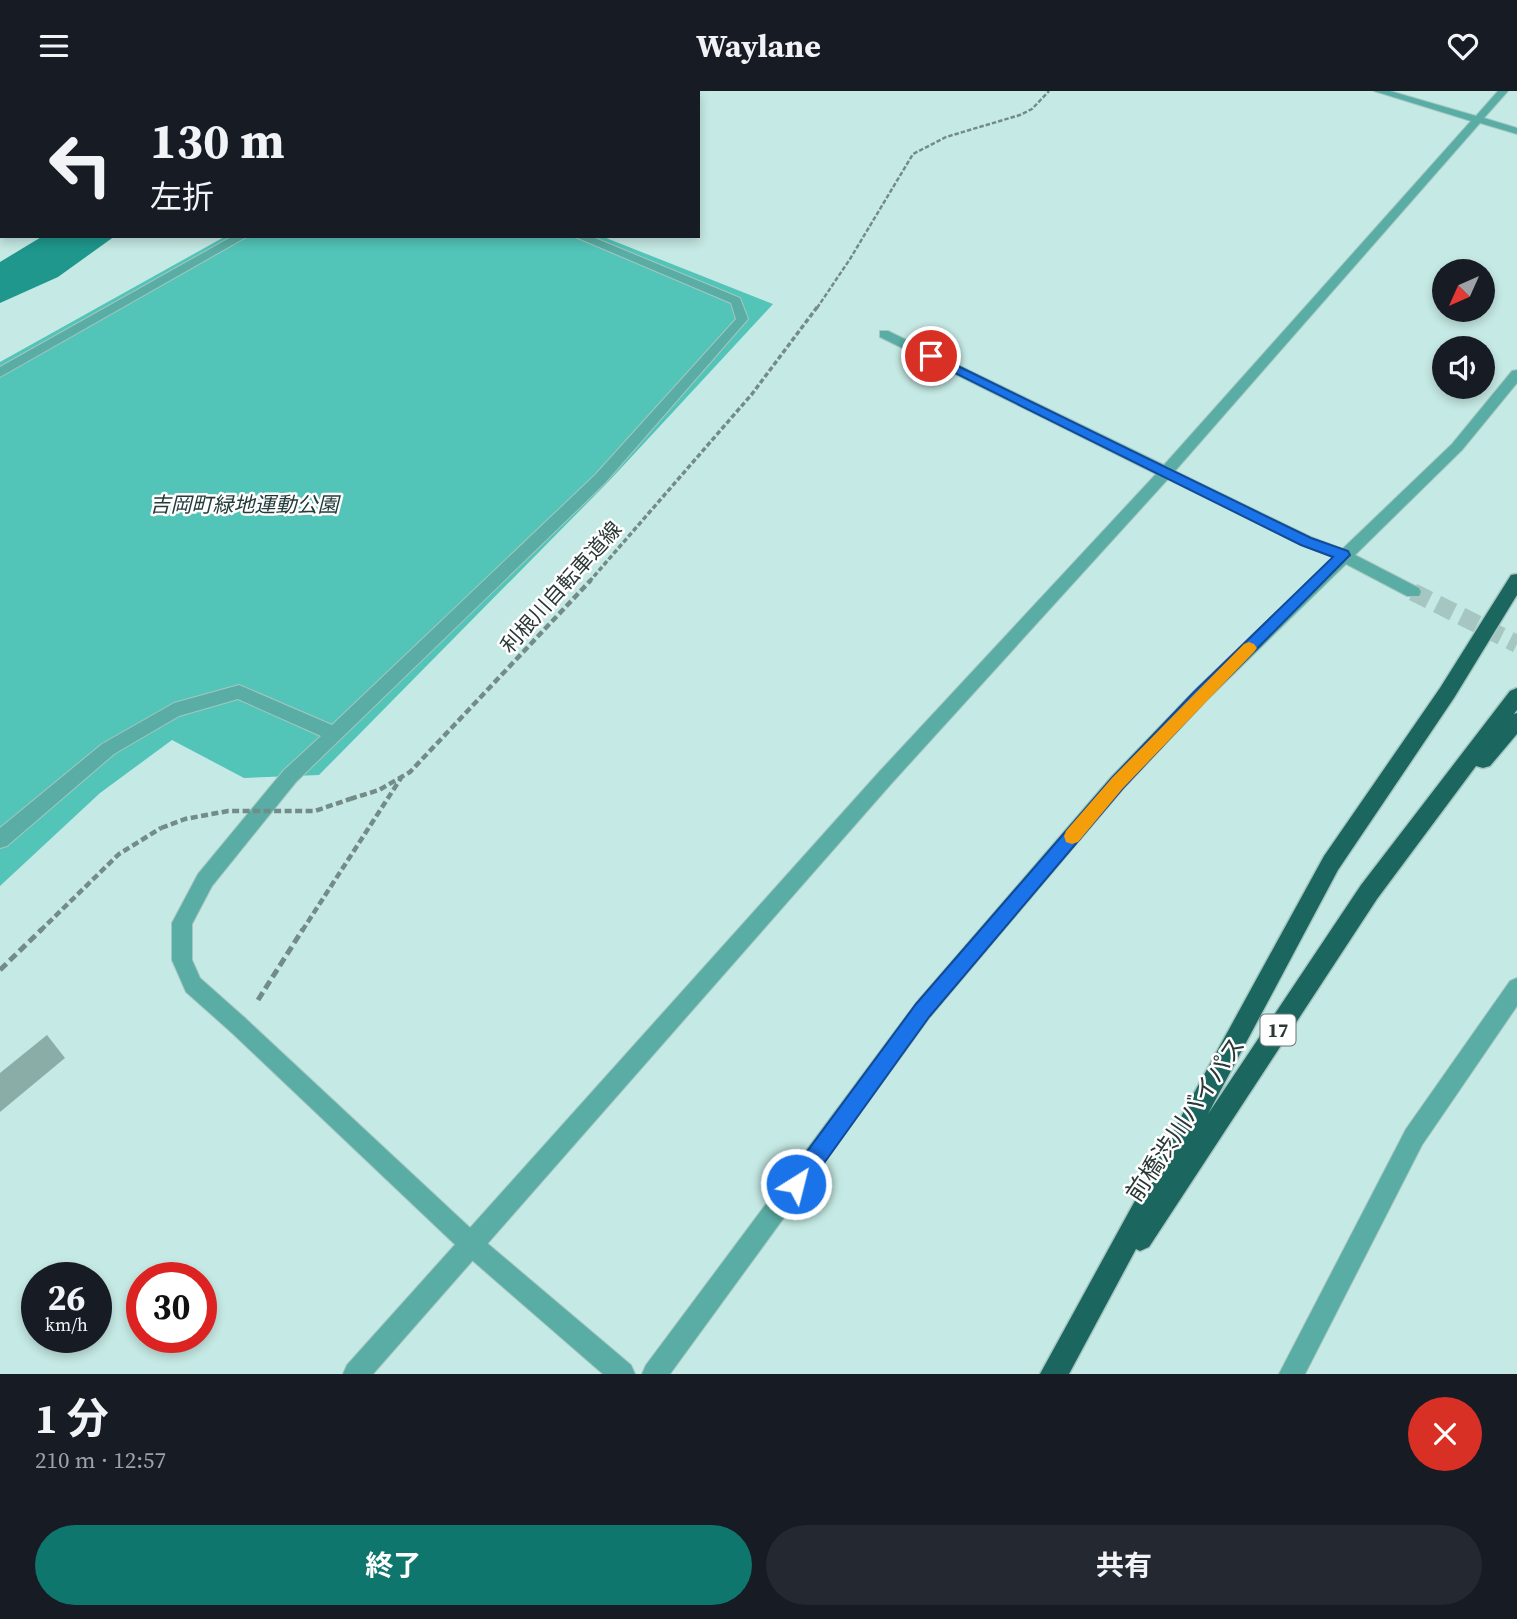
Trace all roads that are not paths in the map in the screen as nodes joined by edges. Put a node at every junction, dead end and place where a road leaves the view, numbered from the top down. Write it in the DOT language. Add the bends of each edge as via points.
graph roads {
  1 [pos="1380,91"];
  2 [pos="1503,91"];
  3 [pos="1477,120"];
  4 [pos="1517,131"];
  5 [pos="238,238"];
  6 [pos="584,238"];
  7 [pos="884,334"];
  8 [pos="0,373"];
  9 [pos="1517,374"];
  10 [pos="1167,471"];
  11 [pos="1343,555"];
  12 [pos="1517,579"];
  13 [pos="1413,592"];
  14 [pos="1517,696"];
  15 [pos="1517,721"];
  16 [pos="335,734"];
  17 [pos="0,840"];
  18 [pos="1369,892"];
  19 [pos="1517,988"];
  20 [pos="473,1246"];
  21 [pos="1070,1344"];
  22 [pos="356,1374"];
  23 [pos="622,1374"];
  24 [pos="655,1374"];
  25 [pos="1054,1374"];
  26 [pos="1292,1374"];
  1 -- 3 [label="street"];
  2 -- 3 [label="street"];
  3 -- 4 [label="street"];
  3 -- 10 [label="street"];
  5 -- 8 [label="street"];
  6 -- 16 [label="street" via="736,301 742,319 600,479"];
  7 -- 10 [label="street"];
  9 -- 11 [label="street" via="1457,447"];
  10 -- 11 [label="street"];
  10 -- 20 [label="street" via="885,778"];
  11 -- 13 [label="street"];
  11 -- 24 [label="street" via="1118,783 923,1010"];
  12 -- 21 [label="highway" via="1447,693 1331,863"];
  14 -- 18 [label="highway, 前橋渋川バイパス / 17"];
  15 -- 18 [label="highway"];
  16 -- 17 [label="street" via="239,692 174,710 108,749"];
  16 -- 20 [label="street" via="290,776 205,880 182,923 181,960 193,985"];
  18 -- 21 [label="highway, 前橋渋川バイパス / 17"];
  19 -- 26 [label="street" via="1414,1137"];
  20 -- 22 [label="street"];
  20 -- 23 [label="street"];
  21 -- 25 [label="highway, 前橋渋川バイパス / 17"];
}
